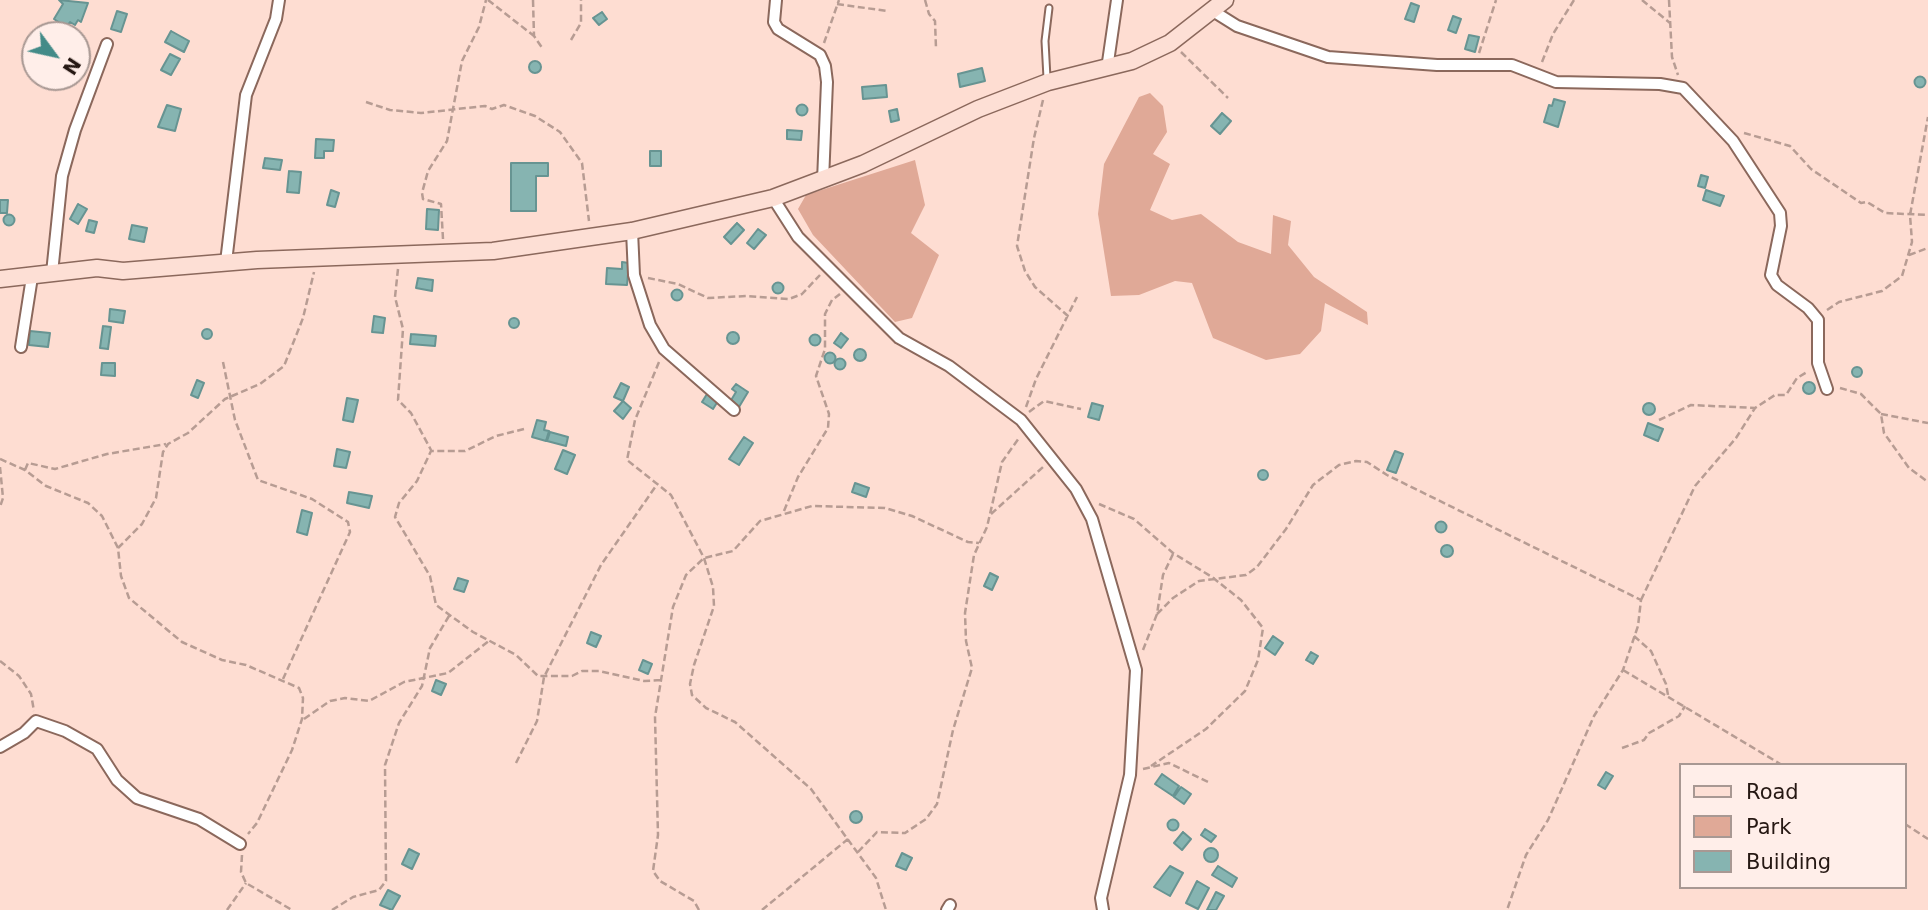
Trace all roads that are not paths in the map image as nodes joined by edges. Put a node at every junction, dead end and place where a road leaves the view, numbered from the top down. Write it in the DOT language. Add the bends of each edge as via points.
graph roads {
  1 [pos="279,0"];
  2 [pos="776,0"];
  3 [pos="1116,0"];
  4 [pos="1226,0"];
  5 [pos="1049,8"];
  6 [pos="1213,11"];
  7 [pos="107,44"];
  8 [pos="1107,69"];
  9 [pos="1048,82"];
  10 [pos="823,181"];
  11 [pos="773,198"];
  12 [pos="632,231"];
  13 [pos="226,262"];
  14 [pos="52,273"];
  15 [pos="32,277"];
  16 [pos="0,279"];
  17 [pos="21,347"];
  18 [pos="1827,389"];
  19 [pos="734,410"];
  20 [pos="0,747"];
  21 [pos="240,844"];
  22 [pos="1103,910"];
  1 -- 13 [label="street" via="246,95"];
  2 -- 10 [label="street" via="774,22 778,29 820,55 828,82"];
  3 -- 8 [label="street"];
  4 -- 6 [label="street"];
  5 -- 9 [label="lane" via="1045,41"];
  6 -- 8 [label="street" via="1171,43"];
  6 -- 18 [label="street" via="1237,26 1328,57 1517,66 1556,82 1678,86 1723,129 1780,213 1772,279 1818,320 1818,363"];
  7 -- 14 [label="street" via="62,176"];
  8 -- 9 [label="street"];
  9 -- 10 [label="street"];
  10 -- 11 [label="street"];
  11 -- 12 [label="street"];
  11 -- 22 [label="street" via="787,224 899,338 949,366 1025,424 1092,519 1136,670 1130,775 1101,898"];
  12 -- 13 [label="street" via="493,251"];
  12 -- 19 [label="street" via="634,275 650,325 664,349"];
  13 -- 14 [label="street"];
  14 -- 15 [label="street"];
  15 -- 16 [label="street"];
  15 -- 17 [label="street"];
  20 -- 21 [label="street" via="36,721 76,736 97,749 117,780 137,797 199,819"];
}
